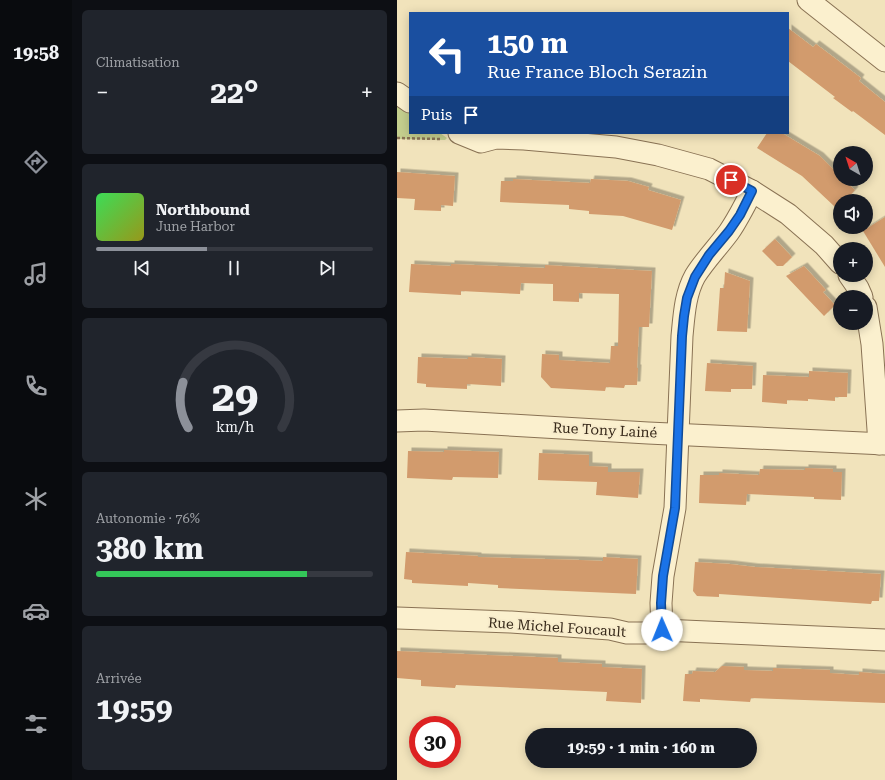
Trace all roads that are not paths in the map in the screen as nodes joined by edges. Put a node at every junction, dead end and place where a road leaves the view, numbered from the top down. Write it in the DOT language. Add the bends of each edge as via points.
graph roads {
  1 [pos="807,0"];
  2 [pos="885,61"];
  3 [pos="397,92"];
  4 [pos="409,101"];
  5 [pos="462,134"];
  6 [pos="752,191"];
  7 [pos="833,256"];
  8 [pos="870,330"];
  9 [pos="397,421"];
  10 [pos="678,434"];
  11 [pos="882,444"];
  12 [pos="397,618"];
  13 [pos="662,630"];
  14 [pos="885,640"];
  1 -- 2 [label="street"];
  3 -- 4 [label="street"];
  5 -- 6 [label="street" via="481,142 496,138 524,139 644,152 709,169"];
  6 -- 7 [label="street" via="788,214"];
  6 -- 10 [label="street" via="740,215 695,277 687,298 682,336"];
  8 -- 11 [label="street"];
  9 -- 10 [label="street, Rue Tony Lainé" via="424,420"];
  10 -- 11 [label="street, Rue Tony Lainé"];
  10 -- 13 [label="street" via="675,508 663,576"];
  12 -- 13 [label="street, Rue Michel Foucault" via="511,622 610,629 627,633"];
  13 -- 14 [label="street, Rue Michel Foucault"];
}
